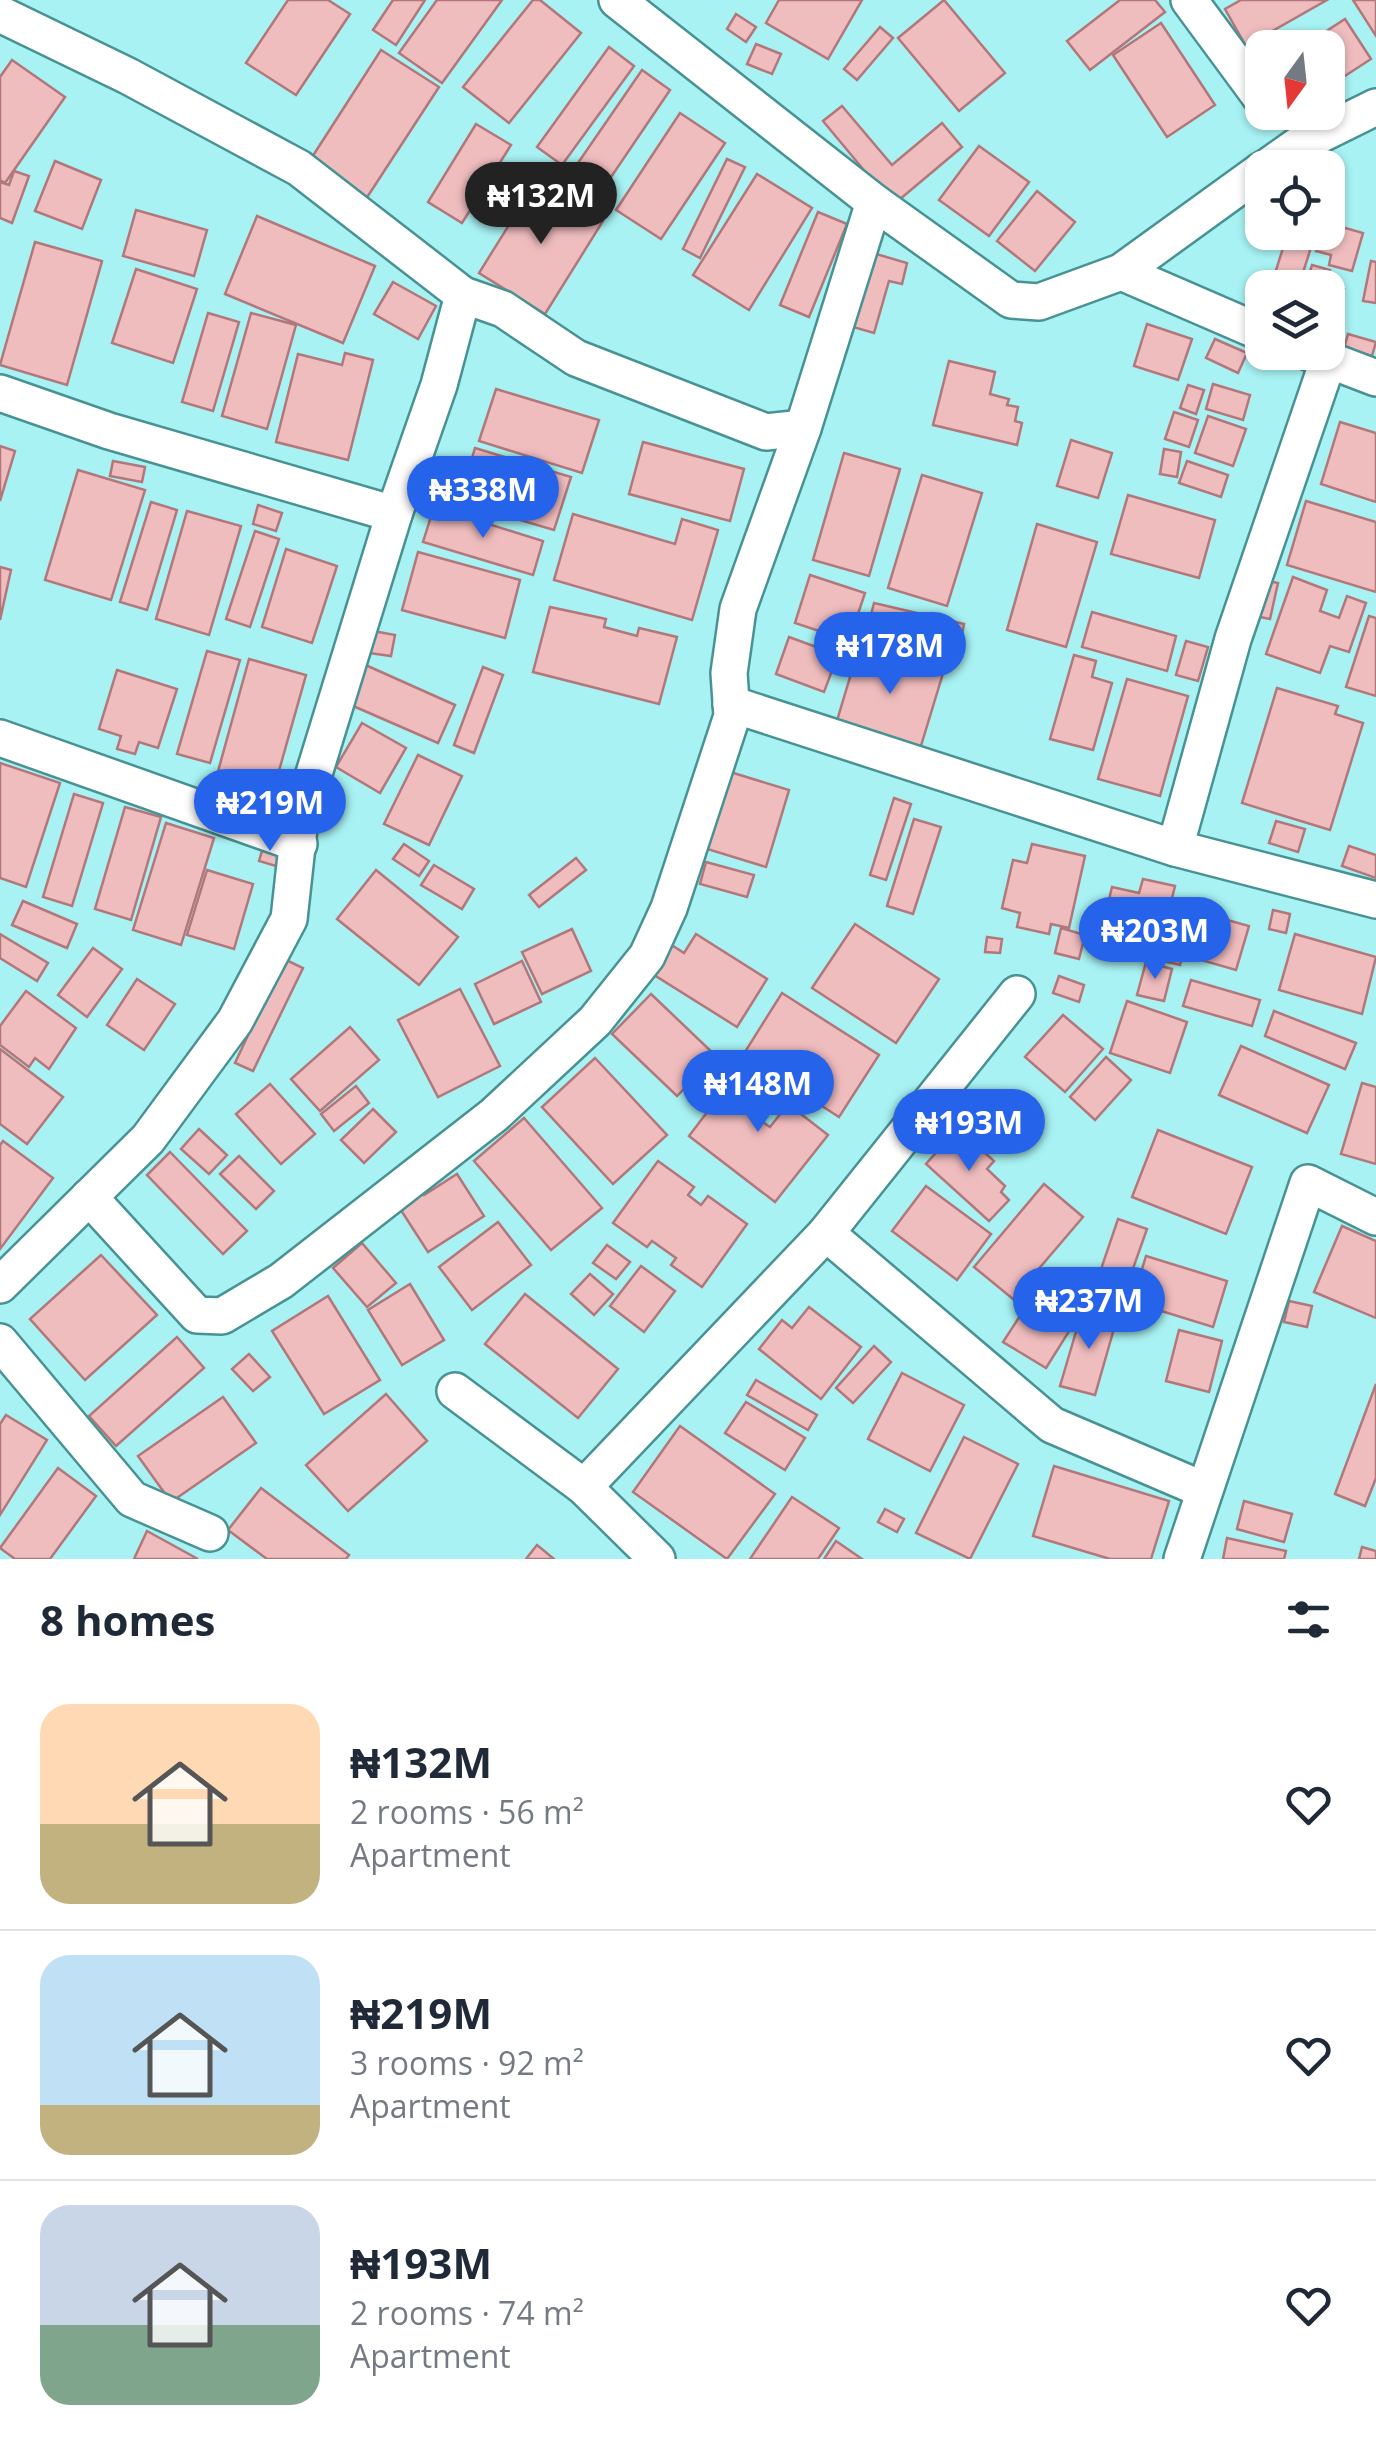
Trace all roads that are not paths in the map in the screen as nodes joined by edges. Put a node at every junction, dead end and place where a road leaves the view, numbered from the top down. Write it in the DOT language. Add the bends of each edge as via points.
graph roads {
  1 [pos="617,0"];
  2 [pos="1189,0"];
  3 [pos="0,14"];
  4 [pos="1245,76"];
  5 [pos="1376,107"];
  6 [pos="1285,130"];
  7 [pos="1297,146"];
  8 [pos="1291,150"];
  9 [pos="1245,183"];
  10 [pos="874,202"];
  11 [pos="1121,272"];
  12 [pos="463,295"];
  13 [pos="1245,326"];
  14 [pos="1345,367"];
  15 [pos="1314,370"];
  16 [pos="1376,378"];
  17 [pos="0,393"];
  18 [pos="804,428"];
  19 [pos="394,514"];
  20 [pos="731,704"];
  21 [pos="0,738"];
  22 [pos="299,844"];
  23 [pos="1175,848"];
  24 [pos="1376,900"];
  25 [pos="1017,994"];
  26 [pos="88,1198"];
  27 [pos="1376,1217"];
  28 [pos="826,1233"];
  29 [pos="0,1285"];
  30 [pos="0,1342"];
  31 [pos="456,1391"];
  32 [pos="584,1487"];
  33 [pos="1204,1490"];
  34 [pos="210,1533"];
  35 [pos="657,1559"];
  36 [pos="1182,1559"];
  1 -- 10 [label="street"];
  2 -- 4 [label="street"];
  3 -- 12 [label="street" via="299,168"];
  5 -- 7 [label="street"];
  6 -- 7 [label="street"];
  7 -- 8 [label="street"];
  9 -- 11 [label="street"];
  10 -- 11 [label="street" via="1010,300 1039,302"];
  10 -- 18 [label="street"];
  11 -- 13 [label="street"];
  12 -- 18 [label="street" via="503,308 576,358 700,409 766,432"];
  12 -- 19 [label="street"];
  14 -- 16 [label="street"];
  15 -- 23 [label="street"];
  17 -- 19 [label="street"];
  18 -- 20 [label="street" via="738,609"];
  19 -- 22 [label="street" via="300,819"];
  20 -- 23 [label="street"];
  20 -- 26 [label="street" via="670,908 647,956 596,1021 494,1115 281,1281 222,1316 197,1315"];
  21 -- 22 [label="street"];
  22 -- 26 [label="street" via="289,919 236,1022 148,1140"];
  23 -- 24 [label="street"];
  25 -- 28 [label="street"];
  26 -- 29 [label="street"];
  27 -- 33 [label="street" via="1308,1183"];
  28 -- 32 [label="street"];
  28 -- 33 [label="street" via="1052,1425"];
  30 -- 34 [label="street" via="132,1499"];
  31 -- 32 [label="street"];
  32 -- 35 [label="street"];
  33 -- 36 [label="street"];
}
